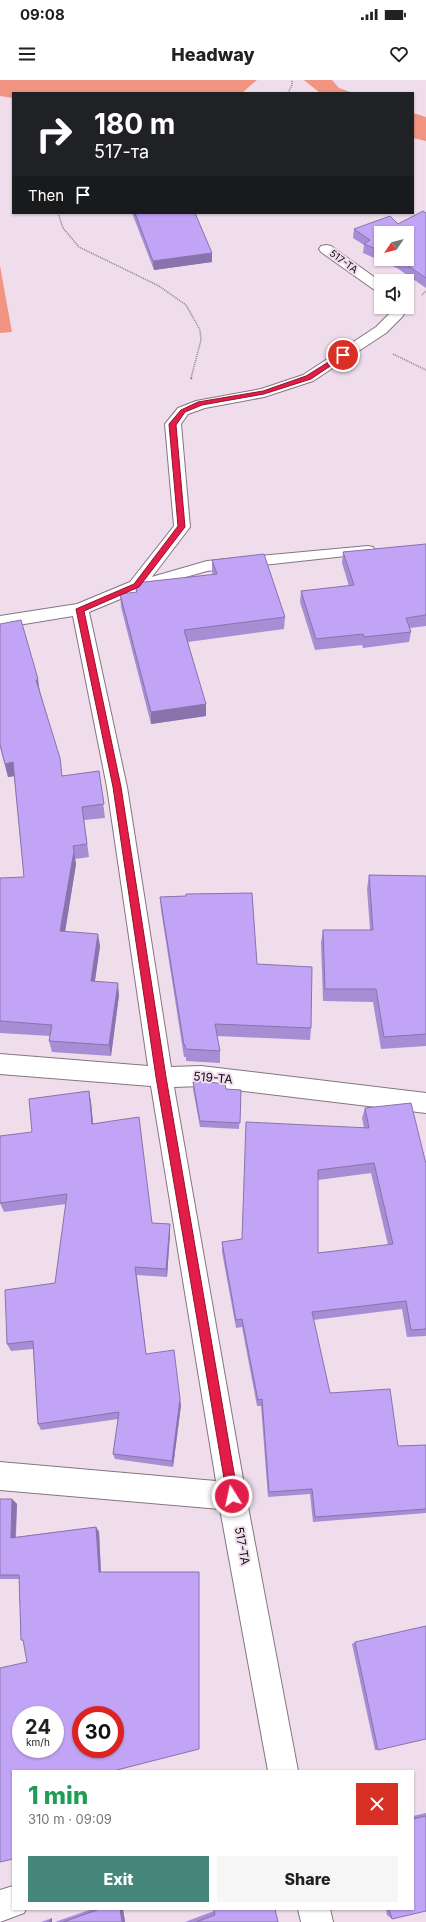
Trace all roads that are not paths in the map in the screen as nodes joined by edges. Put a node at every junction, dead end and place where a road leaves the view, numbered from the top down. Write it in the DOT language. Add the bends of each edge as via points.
graph roads {
  1 [pos="326,249"];
  2 [pos="374,283"];
  3 [pos="397,314"];
  4 [pos="382,549"];
  5 [pos="136,586"];
  6 [pos="80,609"];
  7 [pos="0,622"];
  8 [pos="0,1064"];
  9 [pos="161,1077"];
  10 [pos="426,1103"];
  11 [pos="0,1476"];
  12 [pos="232,1496"];
  13 [pos="283,1770"];
  14 [pos="12,1902"];
  15 [pos="0,1906"];
  16 [pos="314,1910"];
  17 [pos="317,1922"];
  1 -- 2 [label="street, 517-ТА"];
  3 -- 5 [label="street" via="381,330 308,378 264,392 201,404 183,411 173,424 182,527"];
  4 -- 5 [label="lane" via="207,566"];
  5 -- 6 [label="street"];
  6 -- 7 [label="street"];
  6 -- 9 [label="street, 517-ТА" via="117,787"];
  8 -- 9 [label="street, 519-ТА"];
  9 -- 10 [label="street, 519-ТА" via="201,1076"];
  9 -- 12 [label="street, 517-ТА"];
  11 -- 12 [label="street"];
  12 -- 13 [label="street, 517-ТА"];
  14 -- 15 [label="street"];
  16 -- 17 [label="street"];
}
